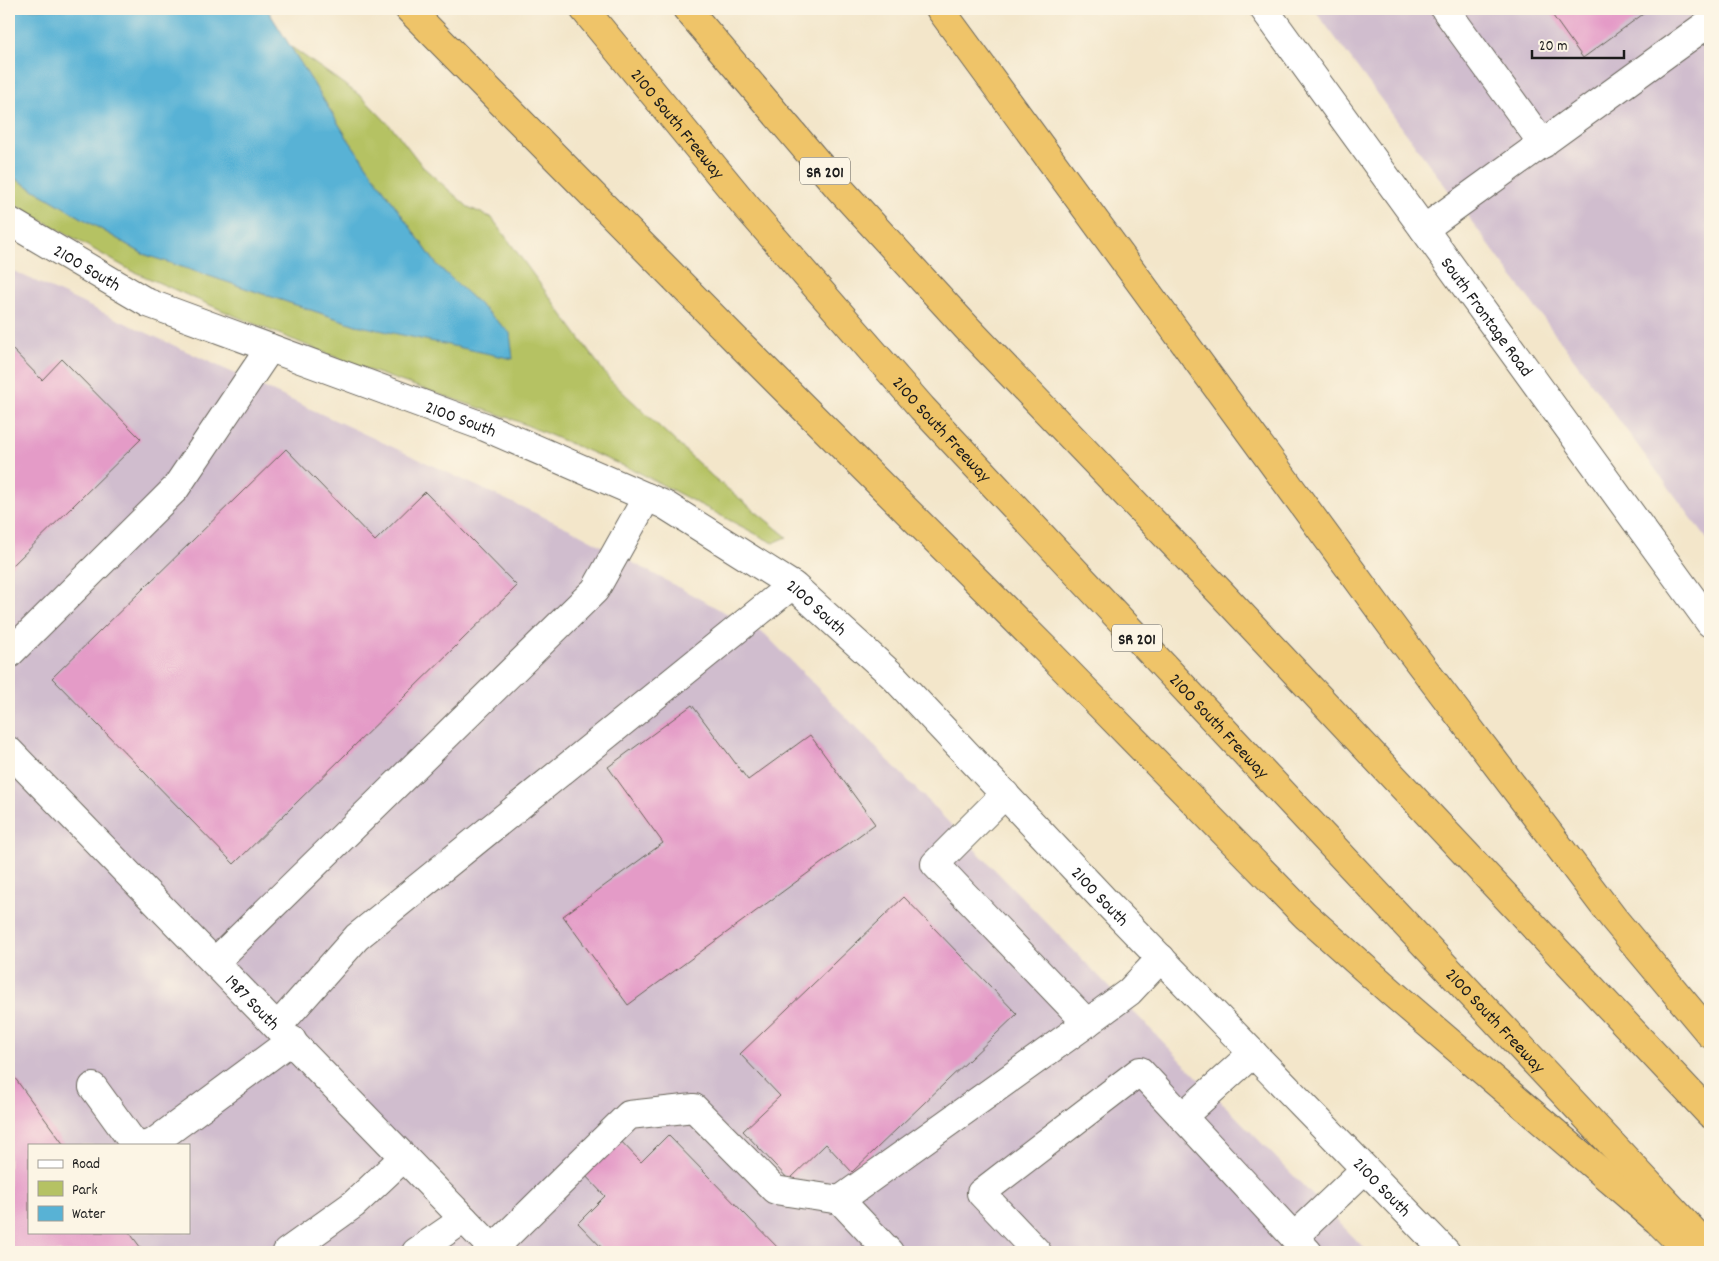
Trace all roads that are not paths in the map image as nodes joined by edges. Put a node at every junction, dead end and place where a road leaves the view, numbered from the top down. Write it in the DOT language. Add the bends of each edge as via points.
graph roads {
  1 [pos="409,9"];
  2 [pos="584,9"];
  3 [pos="687,9"];
  4 [pos="940,9"];
  5 [pos="1264,9"];
  6 [pos="1445,9"];
  7 [pos="1710,22"];
  8 [pos="1542,144"];
  9 [pos="9,221"];
  10 [pos="1424,229"];
  11 [pos="270,348"];
  12 [pos="647,497"];
  13 [pos="792,585"];
  14 [pos="1710,623"];
  15 [pos="9,654"];
  16 [pos="9,751"];
  17 [pos="1005,794"];
  18 [pos="1160,958"];
  19 [pos="215,962"];
  20 [pos="1087,1023"];
  21 [pos="285,1033"];
  22 [pos="1710,1034"];
  23 [pos="1253,1053"];
  24 [pos="93,1087"];
  25 [pos="1710,1114"];
  26 [pos="1182,1117"];
  27 [pos="134,1144"];
  28 [pos="149,1144"];
  29 [pos="404,1157"];
  30 [pos="1366,1169"];
  31 [pos="840,1200"];
  32 [pos="464,1220"];
  33 [pos="1301,1244"];
  34 [pos="880,1249"];
  35 [pos="1710,1249"];
  36 [pos="495,1251"];
  37 [pos="287,1252"];
  38 [pos="416,1252"];
  39 [pos="1037,1252"];
  40 [pos="1446,1252"];
  41 [pos="1689,1252"];
  1 -- 41 [label="highway" via="1305,915 1651,1215"];
  2 -- 35 [label="highway, 2100 South Freeway / SR 201" via="745,205 922,408"];
  3 -- 25 [label="highway, SR 201" via="839,188 968,329"];
  4 -- 22 [label="highway" via="1402,640 1614,918"];
  5 -- 10 [label="street, South Frontage Road"];
  6 -- 8 [label="street"];
  7 -- 8 [label="street"];
  8 -- 10 [label="street"];
  9 -- 11 [label="street, 2100 South" via="148,303"];
  10 -- 14 [label="street, South Frontage Road"];
  11 -- 12 [label="street, 2100 South" via="485,427"];
  11 -- 15 [label="street" via="175,488"];
  12 -- 13 [label="street, 2100 South"];
  12 -- 19 [label="street" via="595,590"];
  13 -- 17 [label="street, 2100 South" via="894,677"];
  13 -- 21 [label="street" via="357,937"];
  16 -- 19 [label="street, 1987 South"];
  17 -- 18 [label="street, 2100 South"];
  17 -- 20 [label="street" via="936,864"];
  18 -- 20 [label="street" via="1129,992"];
  18 -- 23 [label="street, 2100 South"];
  19 -- 21 [label="street, 1987 South"];
  20 -- 31 [label="street"];
  21 -- 28 [label="street"];
  21 -- 29 [label="street, 1987 South"];
  23 -- 26 [label="street"];
  23 -- 30 [label="street, 2100 South"];
  24 -- 27 [label="street"];
  26 -- 33 [label="street"];
  26 -- 39 [label="street" via="1140,1071 981,1193"];
  29 -- 32 [label="street, 1987 South"];
  29 -- 37 [label="street" via="354,1204"];
  30 -- 33 [label="street"];
  30 -- 40 [label="street, 2100 South"];
  31 -- 34 [label="street"];
  31 -- 36 [label="street" via="775,1190 694,1108 629,1115"];
  32 -- 36 [label="street, 1987 South"];
  32 -- 38 [label="street"];
}
